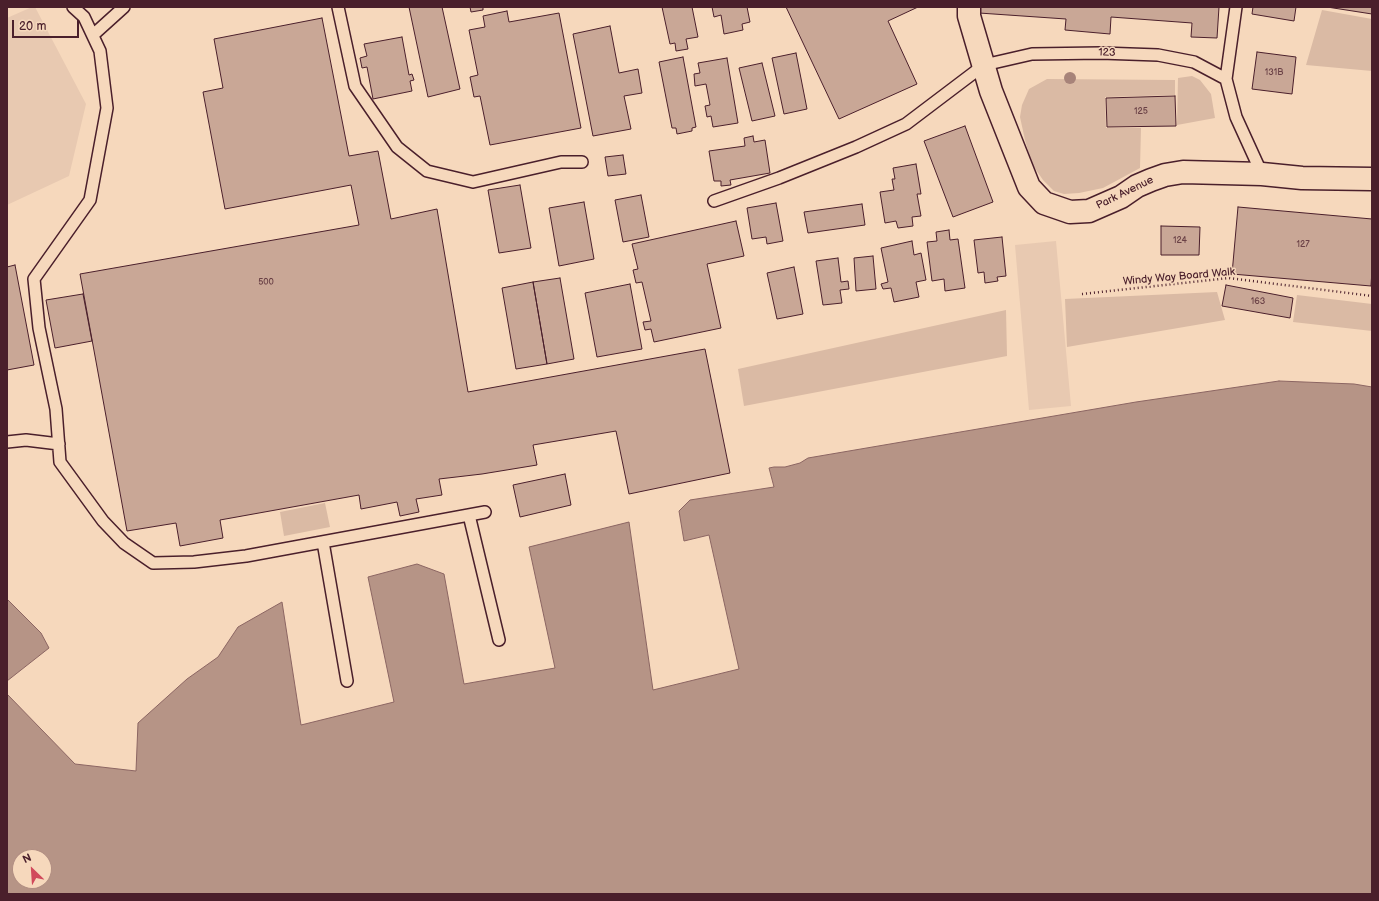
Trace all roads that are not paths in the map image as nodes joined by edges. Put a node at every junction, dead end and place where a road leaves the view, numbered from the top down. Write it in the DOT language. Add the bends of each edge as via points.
graph roads {
  1 [pos="73,7"];
  2 [pos="124,7"];
  3 [pos="338,7"];
  4 [pos="969,7"];
  5 [pos="1236,7"];
  6 [pos="93,35"];
  7 [pos="984,65"];
  8 [pos="1226,79"];
  9 [pos="582,162"];
  10 [pos="1262,174"];
  11 [pos="1372,179"];
  12 [pos="714,201"];
  13 [pos="7,442"];
  14 [pos="59,444"];
  15 [pos="484,512"];
  16 [pos="469,515"];
  17 [pos="323,542"];
  18 [pos="499,640"];
  19 [pos="347,681"];
  1 -- 6 [label="lane" via="84,17"];
  2 -- 6 [label="lane"];
  3 -- 9 [label="lane" via="355,86 397,147 427,170 473,182 561,162"];
  4 -- 7 [label="street, Park Avenue" via="969,16"];
  5 -- 8 [label="lane"];
  6 -- 14 [label="lane" via="100,51 107,108 90,200 34,279 40,328 56,408"];
  7 -- 8 [label="lane, 123" via="1032,54 1102,53 1158,56 1194,62"];
  7 -- 10 [label="street, Park Avenue" via="1029,187 1044,203 1070,212 1089,211 1165,175 1183,172"];
  7 -- 12 [label="lane" via="906,124 779,178"];
  8 -- 10 [label="lane" via="1236,117"];
  10 -- 11 [label="street, Park Avenue" via="1302,178"];
  13 -- 14 [label="lane" via="26,440"];
  14 -- 17 [label="lane" via="60,462 103,521 124,543 153,563 194,562 246,556"];
  15 -- 16 [label="lane"];
  16 -- 17 [label="lane"];
  16 -- 18 [label="lane"];
  17 -- 19 [label="lane"];
}
